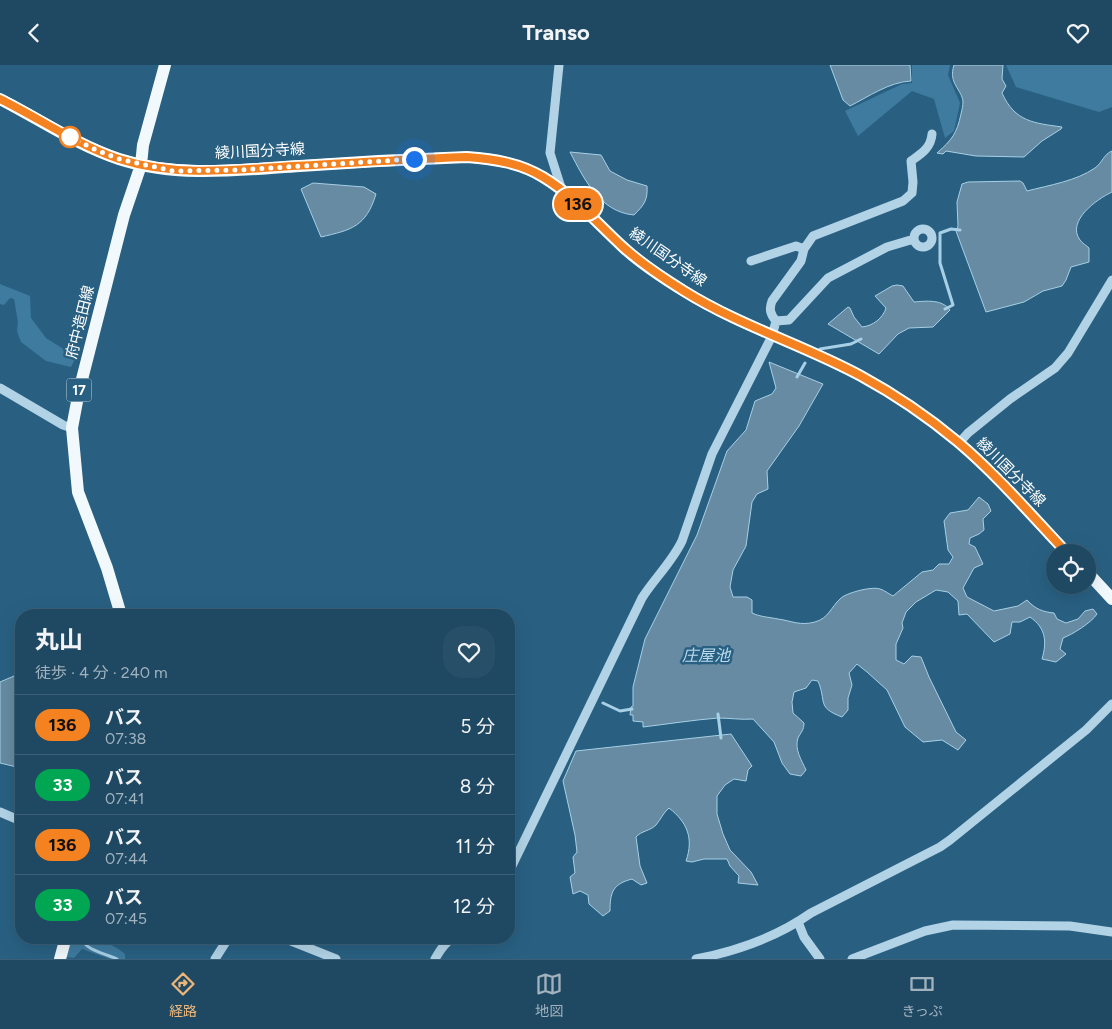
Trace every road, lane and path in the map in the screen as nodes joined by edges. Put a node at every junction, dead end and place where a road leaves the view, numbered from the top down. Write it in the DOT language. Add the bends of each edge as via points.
graph roads {
  1 [pos="165,65"];
  2 [pos="559,65"];
  3 [pos="0,99"];
  4 [pos="932,135"];
  5 [pos="140,165"];
  6 [pos="564,197"];
  7 [pos="914,239"];
  8 [pos="804,249"];
  9 [pos="751,261"];
  10 [pos="1112,280"];
  11 [pos="776,321"];
  12 [pos="772,336"];
  13 [pos="0,388"];
  14 [pos="72,428"];
  15 [pos="959,443"];
  16 [pos="1058,544"];
  17 [pos="1096,582"];
  18 [pos="1112,599"];
  19 [pos="119,609"];
  20 [pos="1112,705"];
  21 [pos="0,811"];
  22 [pos="15,818"];
  23 [pos="515,860"];
  24 [pos="798,923"];
  25 [pos="1112,932"];
  26 [pos="64,944"];
  27 [pos="225,944"];
  28 [pos="298,944"];
  29 [pos="445,944"];
  30 [pos="60,959"];
  31 [pos="215,959"];
  32 [pos="336,959"];
  33 [pos="435,959"];
  34 [pos="696,959"];
  35 [pos="820,959"];
  36 [pos="852,959"];
  1 -- 5 [label="main road, 府中造田線 / 17"];
  2 -- 6 [label="street" via="550,153"];
  3 -- 5 [label="main road, 綾川国分寺線" via="96,150"];
  4 -- 8 [label="street" via="925,151 911,161 912,193 903,201 813,236"];
  5 -- 6 [label="main road, 綾川国分寺線" via="173,171 229,170 467,157 519,166 543,177"];
  5 -- 14 [label="main road, 府中造田線 / 17" via="124,215"];
  6 -- 12 [label="main road, 綾川国分寺線" via="655,272 724,314"];
  7 -- 11 [label="street" via="887,247 828,278 789,320"];
  8 -- 9 [label="street" via="796,246"];
  8 -- 11 [label="street" via="801,261 772,301 771,316"];
  10 -- 15 [label="street" via="1055,369 1010,399"];
  11 -- 12 [label="street"];
  12 -- 15 [label="main road, 綾川国分寺線" via="862,376"];
  12 -- 23 [label="street" via="712,454 682,541 642,598"];
  13 -- 14 [label="street"];
  14 -- 19 [label="main road, 府中造田線 / 17" via="78,492"];
  15 -- 16 [label="main road, 綾川国分寺線"];
  17 -- 18 [label="main road"];
  20 -- 24 [label="street" via="1086,730 940,847 811,913"];
  21 -- 22 [label="street"];
  24 -- 34 [label="street" via="748,946"];
  24 -- 35 [label="street"];
  25 -- 36 [label="street" via="1070,926 953,925 925,931"];
  26 -- 30 [label="main road"];
  27 -- 31 [label="street"];
  28 -- 32 [label="street"];
  29 -- 33 [label="street"];
}
